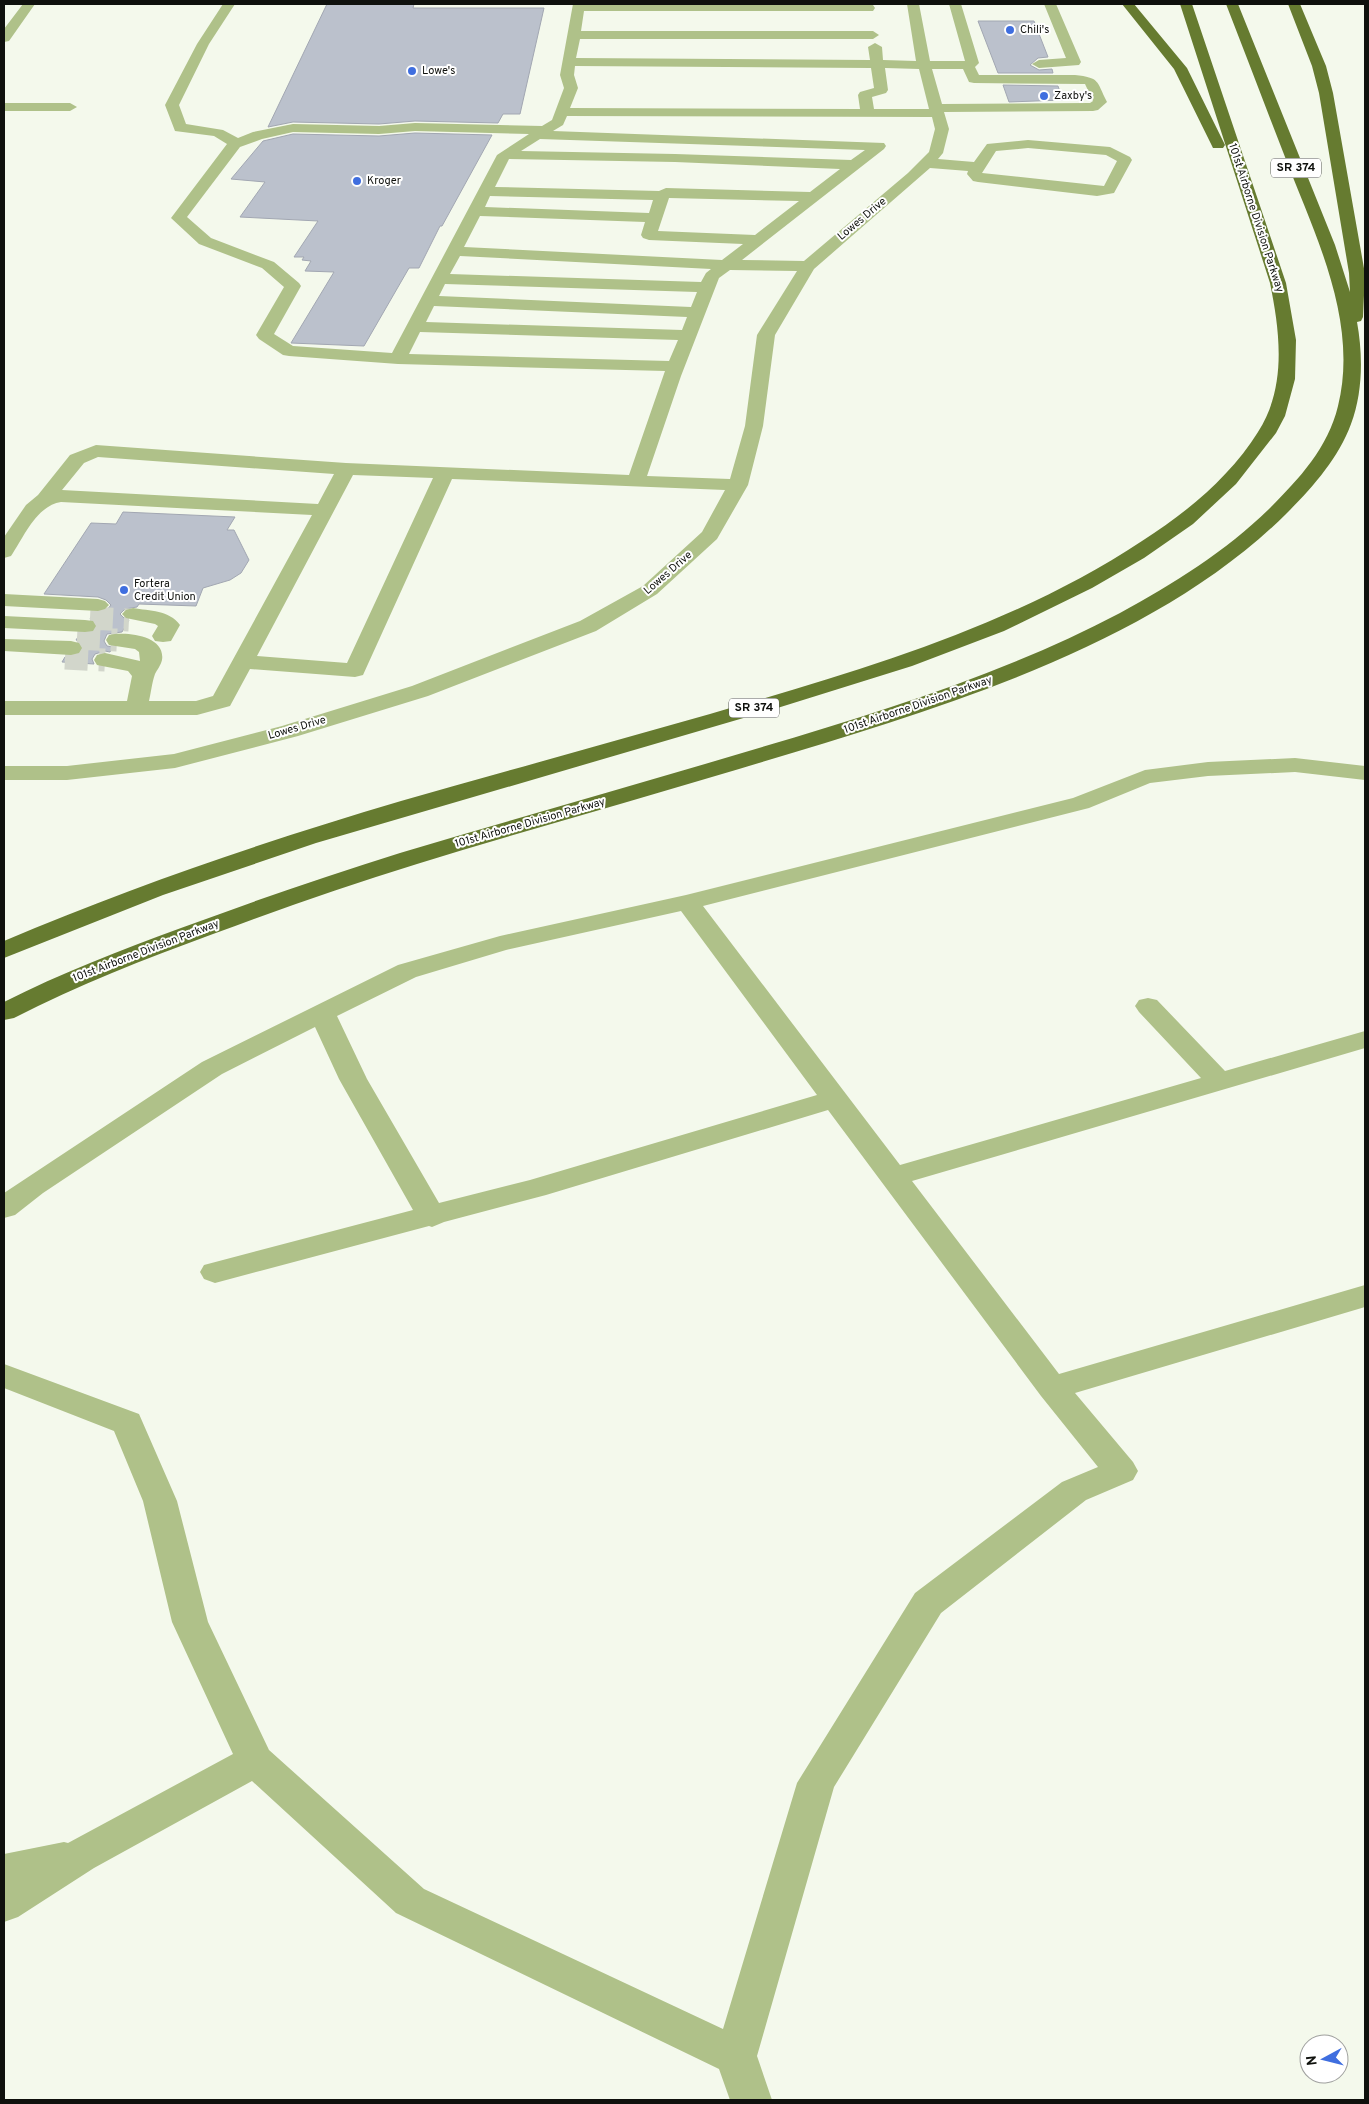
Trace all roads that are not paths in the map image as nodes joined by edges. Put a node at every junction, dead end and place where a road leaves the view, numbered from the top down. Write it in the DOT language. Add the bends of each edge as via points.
graph roads {
  1 [pos="229,4"];
  2 [pos="913,4"];
  3 [pos="956,4"];
  4 [pos="1050,4"];
  5 [pos="1128,4"];
  6 [pos="1186,4"];
  7 [pos="1232,4"];
  8 [pos="1294,4"];
  9 [pos="869,6"];
  10 [pos="26,8"];
  11 [pos="4,12"];
  12 [pos="943,24"];
  13 [pos="961,24"];
  14 [pos="873,36"];
  15 [pos="4,38"];
  16 [pos="576,39"];
  17 [pos="630,49"];
  18 [pos="877,64"];
  19 [pos="974,64"];
  20 [pos="1029,64"];
  21 [pos="924,65"];
  22 [pos="974,79"];
  23 [pos="995,79"];
  24 [pos="1096,104"];
  25 [pos="4,107"];
  26 [pos="995,107"];
  27 [pos="70,108"];
  28 [pos="978,108"];
  29 [pos="937,110"];
  30 [pos="562,112"];
  31 [pos="790,113"];
  32 [pos="868,113"];
  33 [pos="1099,123"];
  34 [pos="1001,124"];
  35 [pos="538,135"];
  36 [pos="791,143"];
  37 [pos="235,144"];
  38 [pos="504,155"];
  39 [pos="927,162"];
  40 [pos="854,165"];
  41 [pos="978,167"];
  42 [pos="496,171"];
  43 [pos="516,172"];
  44 [pos="816,179"];
  45 [pos="836,180"];
  46 [pos="486,191"];
  47 [pos="744,195"];
  48 [pos="662,196"];
  49 [pos="813,197"];
  50 [pos="475,211"];
  51 [pos="654,218"];
  52 [pos="728,239"];
  53 [pos="757,240"];
  54 [pos="1265,244"];
  55 [pos="454,251"];
  56 [pos="726,264"];
  57 [pos="808,266"];
  58 [pos="440,278"];
  59 [pos="707,287"];
  60 [pos="428,301"];
  61 [pos="697,312"];
  62 [pos="415,327"];
  63 [pos="688,336"];
  64 [pos="1352,336"];
  65 [pos="398,359"];
  66 [pos="676,366"];
  67 [pos="346,469"];
  68 [pos="445,473"];
  69 [pos="636,481"];
  70 [pos="738,485"];
  71 [pos="45,499"];
  72 [pos="325,510"];
  73 [pos="4,552"];
  74 [pos="4,600"];
  75 [pos="4,608"];
  76 [pos="4,614"];
  77 [pos="4,622"];
  78 [pos="83,629"];
  79 [pos="122,631"];
  80 [pos="4,636"];
  81 [pos="4,645"];
  82 [pos="157,648"];
  83 [pos="4,656"];
  84 [pos="245,662"];
  85 [pos="4,708"];
  86 [pos="137,708"];
  87 [pos="4,772"];
  88 [pos="1365,773"];
  89 [pos="687,902"];
  90 [pos="4,950"];
  91 [pos="1148,1006"];
  92 [pos="4,1012"];
  93 [pos="322,1013"];
  94 [pos="1365,1038"];
  95 [pos="1220,1082"];
  96 [pos="834,1099"];
  97 [pos="893,1177"];
  98 [pos="4,1208"];
  99 [pos="432,1217"];
  100 [pos="215,1272"];
  101 [pos="1365,1296"];
  102 [pos="4,1376"];
  103 [pos="1052,1388"];
  104 [pos="255,1761"];
  105 [pos="80,1856"];
  106 [pos="4,1871"];
  107 [pos="4,1904"];
  108 [pos="736,2056"];
  109 [pos="751,2100"];
  1 -- 37 [label="street" via="203,44 172,104 180,128 220,134"];
  2 -- 21 [label="street, Lowes Drive" via="920,24"];
  3 -- 13 [label="street"];
  4 -- 20 [label="street" via="1074,62"];
  5 -- 54 [label="highway" via="1180,68"];
  6 -- 54 [label="highway, 101st Airborne Division Parkway / SR 374"];
  7 -- 64 [label="highway, 101st Airborne Division Parkway / SR 374" via="1325,243 1343,293"];
  8 -- 64 [label="highway" via="1319,66 1333,130 1359,287"];
  9 -- 14 [label="street"];
  9 -- 16 [label="street"];
  10 -- 11 [label="street"];
  10 -- 15 [label="street"];
  12 -- 13 [label="street"];
  13 -- 19 [label="street"];
  14 -- 16 [label="street"];
  14 -- 18 [label="street" via="870,50"];
  16 -- 17 [label="street"];
  16 -- 18 [label="street"];
  16 -- 30 [label="street" via="573,95"];
  18 -- 21 [label="street"];
  18 -- 32 [label="street" via="874,80 881,90 860,95"];
  19 -- 21 [label="street"];
  19 -- 22 [label="street"];
  21 -- 29 [label="street, Lowes Drive"];
  22 -- 23 [label="street"];
  22 -- 28 [label="street" via="970,83"];
  23 -- 24 [label="street" via="1090,81"];
  23 -- 24 [label="street" via="987,85 986,92 997,103"];
  24 -- 26 [label="street"];
  24 -- 33 [label="street"];
  25 -- 27 [label="street"];
  26 -- 28 [label="street"];
  26 -- 34 [label="street"];
  28 -- 29 [label="street"];
  29 -- 32 [label="street"];
  29 -- 39 [label="street, Lowes Drive" via="942,129 936,153"];
  30 -- 31 [label="street"];
  30 -- 35 [label="street" via="558,122"];
  31 -- 32 [label="street"];
  31 -- 36 [label="street"];
  35 -- 36 [label="street"];
  35 -- 37 [label="street" via="408,135 385,130 293,128 258,135"];
  35 -- 38 [label="street"];
  36 -- 40 [label="street" via="879,146"];
  37 -- 65 [label="street" via="179,218 205,241 268,265 293,286 265,335 289,352"];
  38 -- 40 [label="street"];
  38 -- 42 [label="street"];
  39 -- 41 [label="street"];
  39 -- 57 [label="street, Lowes Drive"];
  40 -- 45 [label="street"];
  41 -- 41 [label="street" via="974,174 978,178 1097,191 1109,190 1125,160 1110,151 1028,144 992,147"];
  42 -- 43 [label="street"];
  42 -- 46 [label="street"];
  44 -- 45 [label="street"];
  45 -- 49 [label="street"];
  46 -- 48 [label="street"];
  46 -- 50 [label="street"];
  47 -- 48 [label="street" via="674,193"];
  47 -- 49 [label="street"];
  47 -- 52 [label="street"];
  48 -- 51 [label="street"];
  49 -- 53 [label="street"];
  50 -- 51 [label="street"];
  50 -- 55 [label="street"];
  51 -- 52 [label="street" via="649,235 654,237"];
  52 -- 53 [label="street"];
  53 -- 56 [label="street"];
  54 -- 90 [label="highway, 101st Airborne Division Parkway / SR 374" via="1286,319 1284,396 1270,429 1247,461 1202,508 1133,558 1042,607 942,648 842,683 260,852 136,896"];
  55 -- 56 [label="street"];
  55 -- 58 [label="street"];
  56 -- 57 [label="street"];
  56 -- 59 [label="street" via="712,276"];
  57 -- 70 [label="street, Lowes Drive" via="766,335 754,426"];
  58 -- 59 [label="street"];
  58 -- 60 [label="street"];
  59 -- 61 [label="street"];
  60 -- 61 [label="street"];
  60 -- 62 [label="street"];
  61 -- 63 [label="street"];
  62 -- 63 [label="street"];
  62 -- 65 [label="street"];
  63 -- 66 [label="street"];
  64 -- 92 [label="highway, 101st Airborne Division Parkway / SR 374" via="1350,398 1341,430 1325,456 1298,491 1266,524 1219,562 1158,602 1031,664 962,691 877,720 365,872 82,974"];
  65 -- 66 [label="street"];
  66 -- 69 [label="street"];
  67 -- 68 [label="street"];
  67 -- 71 [label="street" via="96,451 77,459"];
  67 -- 72 [label="street"];
  68 -- 69 [label="street"];
  68 -- 84 [label="street" via="355,670"];
  69 -- 70 [label="street"];
  70 -- 87 [label="street, Lowes Drive" via="710,535 650,590 588,626 514,655 406,696 175,761 67,773"];
  71 -- 72 [label="street" via="61,496"];
  71 -- 73 [label="street" via="34,509"];
  72 -- 84 [label="street"];
  74 -- 78 [label="street"];
  75 -- 78 [label="street"];
  76 -- 78 [label="street"];
  77 -- 78 [label="street"];
  78 -- 80 [label="street"];
  78 -- 81 [label="street"];
  78 -- 83 [label="street"];
  79 -- 82 [label="street" via="145,632 154,638"];
  79 -- 82 [label="street" via="135,666"];
  79 -- 82 [label="street" via="162,608 173,618"];
  82 -- 86 [label="street"];
  84 -- 86 [label="street" via="222,701 197,708"];
  85 -- 86 [label="street"];
  88 -- 89 [label="street" via="1295,766 1208,769 1145,776 1081,802"];
  89 -- 93 [label="street" via="500,944 407,971"];
  89 -- 96 [label="street"];
  91 -- 95 [label="street"];
  93 -- 98 [label="street" via="212,1068"];
  93 -- 99 [label="street" via="353,1079"];
  94 -- 95 [label="street"];
  95 -- 97 [label="street"];
  96 -- 97 [label="street"];
  96 -- 99 [label="street"];
  97 -- 103 [label="street"];
  99 -- 100 [label="street"];
  101 -- 103 [label="street"];
  102 -- 104 [label="street" via="127,1423 160,1501 190,1622"];
  103 -- 108 [label="street" via="1121,1471 1074,1490 928,1603 816,1783"];
  104 -- 105 [label="street"];
  104 -- 108 [label="street" via="410,1901"];
  105 -- 106 [label="street"];
  105 -- 107 [label="street"];
  108 -- 109 [label="street"];
}
